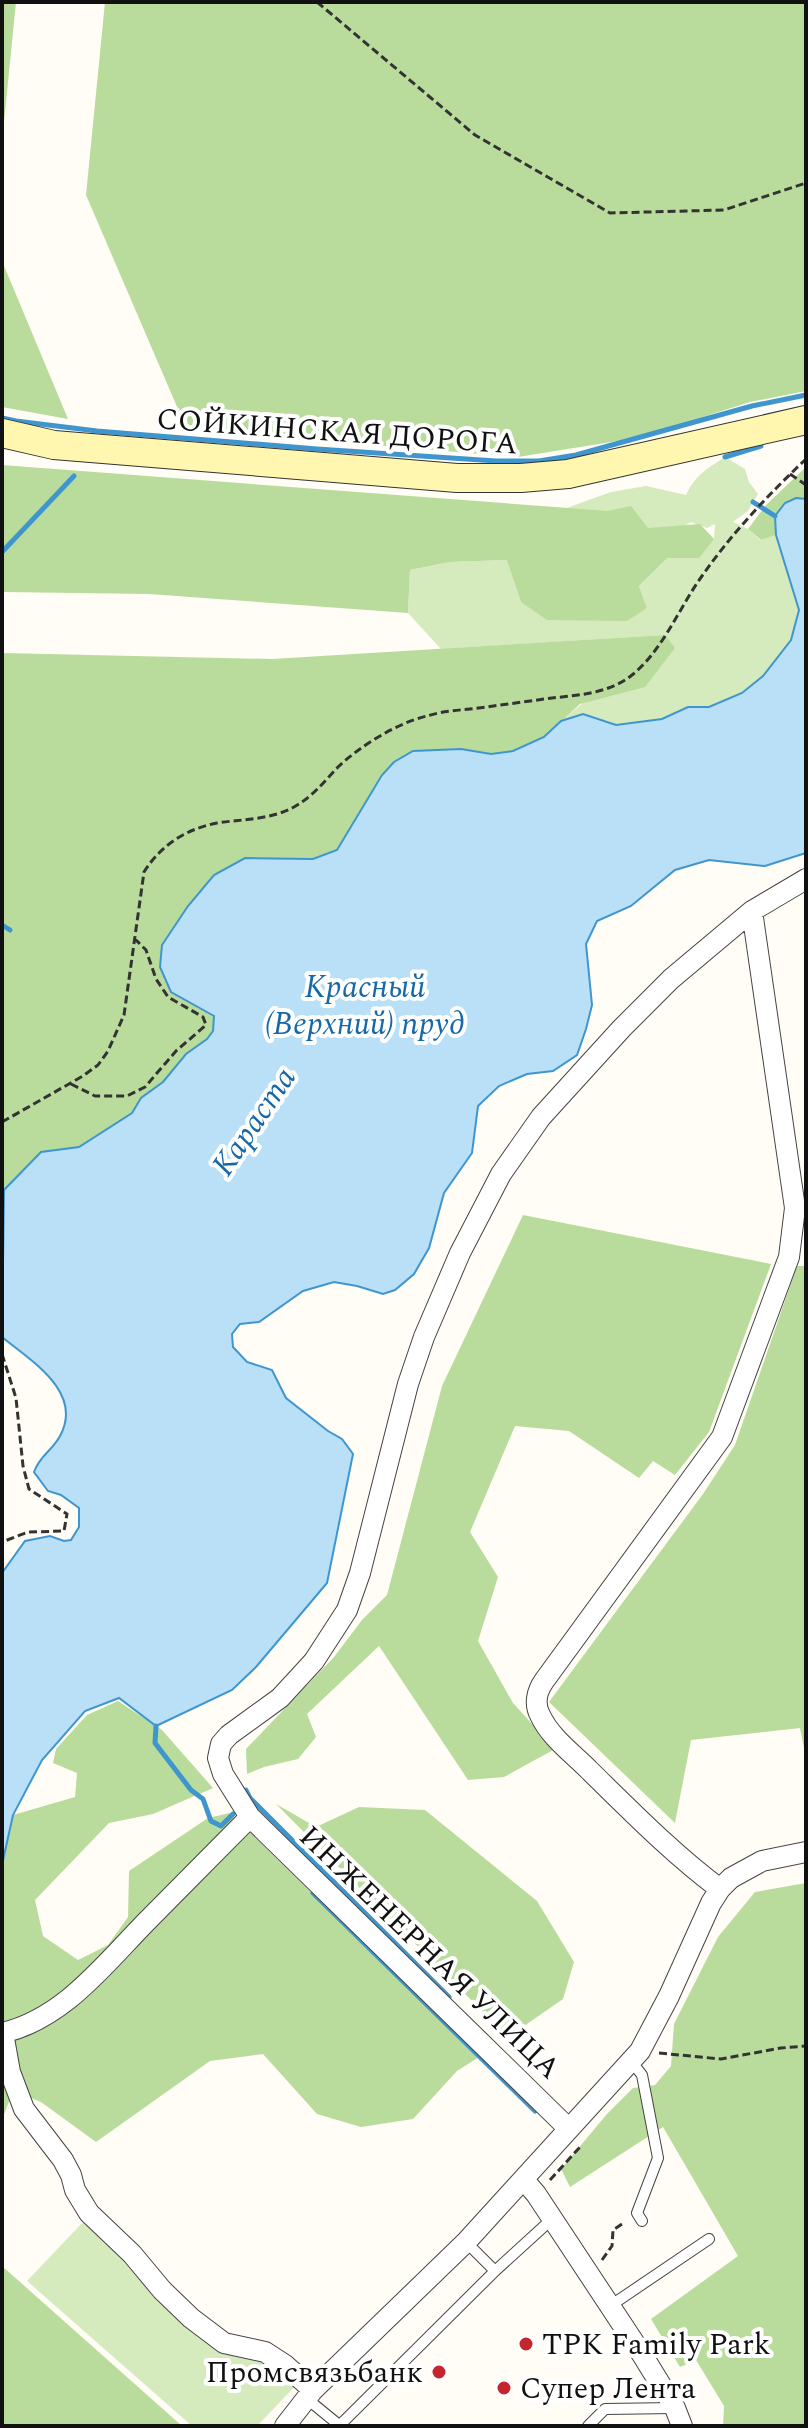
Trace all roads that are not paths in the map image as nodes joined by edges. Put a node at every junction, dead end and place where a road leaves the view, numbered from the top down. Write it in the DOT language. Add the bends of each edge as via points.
graph roads {
  1 [pos="806,420"];
  2 [pos="2,433"];
  3 [pos="806,879"];
  4 [pos="752,911"];
  5 [pos="798,1258"];
  6 [pos="250,1817"];
  7 [pos="806,1852"];
  8 [pos="720,1889"];
  9 [pos="3,2033"];
  10 [pos="631,2061"];
  11 [pos="569,2129"];
  12 [pos="524,2180"];
  13 [pos="640,2217"];
  14 [pos="552,2219"];
  15 [pos="709,2239"];
  16 [pos="466,2242"];
  17 [pos="495,2271"];
  18 [pos="610,2306"];
  19 [pos="299,2406"];
  20 [pos="679,2417"];
  21 [pos="339,2426"];
  22 [pos="588,2426"];
  1 -- 2 [label="main road, СОЙКИНСКАЯ ДОРОГА" via="615,465 521,478 457,478 54,445"];
  3 -- 4 [label="street"];
  4 -- 5 [label="street"];
  4 -- 6 [label="street, ИНЖЕНЕРНАЯ УЛИЦА" via="622,1028 541,1117 501,1174 424,1337 347,1610 314,1661 280,1698 221,1744 223,1774"];
  5 -- 8 [label="street" via="722,1437 544,1681 536,1701 554,1736"];
  6 -- 9 [label="street" via="82,1987 48,2015"];
  6 -- 11 [label="street, ИНЖЕНЕРНАЯ УЛИЦА"];
  7 -- 8 [label="street" via="762,1861"];
  8 -- 10 [label="street" via="653,2029"];
  9 -- 19 [label="street" via="24,2109 63,2160 89,2213 191,2318 224,2343 265,2352 285,2365"];
  10 -- 11 [label="street"];
  10 -- 13 [label="lane" via="642,2075 658,2158"];
  11 -- 12 [label="street"];
  12 -- 14 [label="street"];
  12 -- 16 [label="street"];
  14 -- 17 [label="lane"];
  14 -- 18 [label="street"];
  15 -- 18 [label="lane"];
  16 -- 17 [label="lane"];
  16 -- 19 [label="street"];
  17 -- 21 [label="lane"];
  18 -- 20 [label="street"];
  19 -- 21 [label="lane"];
  20 -- 22 [label="lane" via="605,2409"];
}
